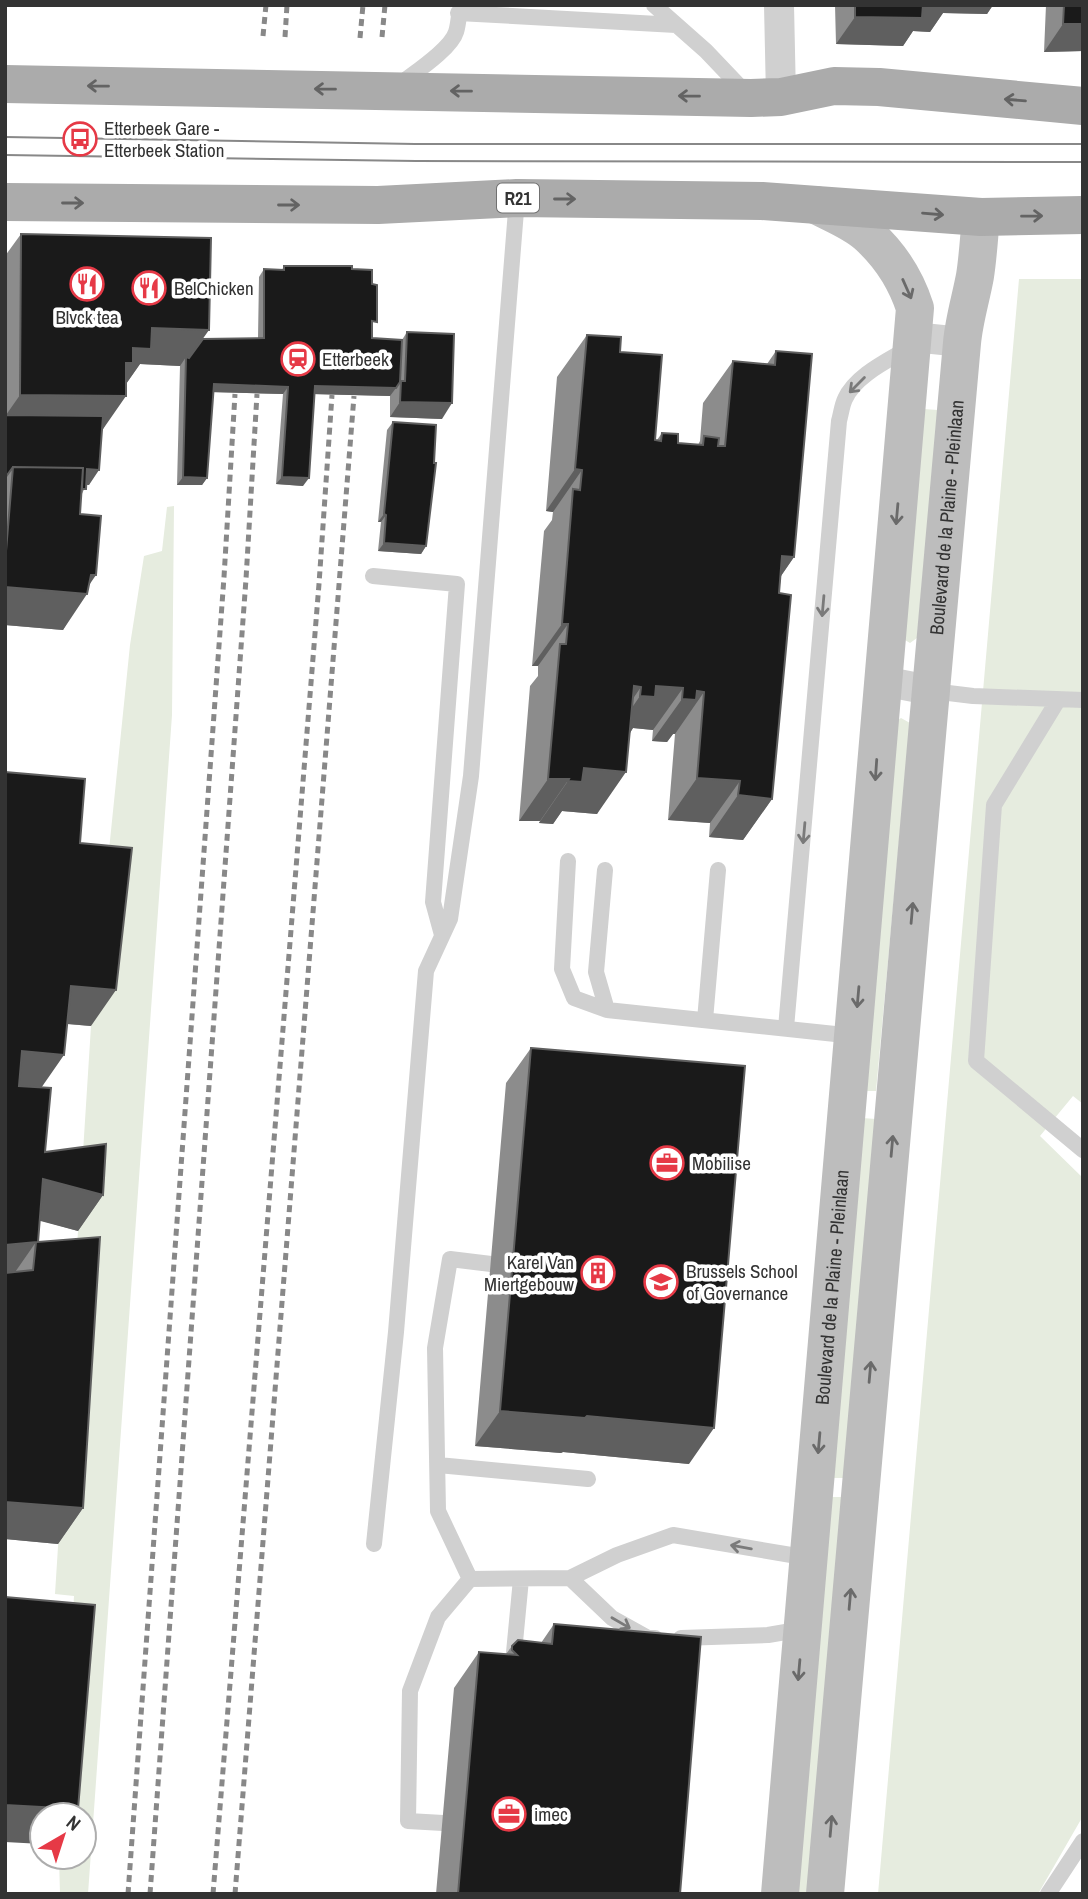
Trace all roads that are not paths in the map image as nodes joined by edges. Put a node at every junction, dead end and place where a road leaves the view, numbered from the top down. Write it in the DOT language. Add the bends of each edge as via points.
graph roads {
  1 [pos="654,5"];
  2 [pos="779,5"];
  3 [pos="460,9"];
  4 [pos="676,25"];
  5 [pos="5,84"];
  6 [pos="394,90"];
  7 [pos="766,97"];
  8 [pos="1083,106"];
  9 [pos="517,198"];
  10 [pos="5,202"];
  11 [pos="816,205"];
  12 [pos="1083,215"];
  13 [pos="981,217"];
  14 [pos="912,341"];
  15 [pos="962,342"];
  16 [pos="373,576"];
  17 [pos="883,681"];
  18 [pos="929,690"];
  19 [pos="1058,700"];
  20 [pos="1083,700"];
  21 [pos="568,861"];
  22 [pos="605,870"];
  23 [pos="718,870"];
  24 [pos="442,935"];
  25 [pos="607,1010"];
  26 [pos="705,1020"];
  27 [pos="786,1028"];
  28 [pos="854,1036"];
  29 [pos="1083,1150"];
  30 [pos="491,1265"];
  31 [pos="438,1465"];
  32 [pos="588,1479"];
  33 [pos="374,1544"];
  34 [pos="809,1558"];
  35 [pos="570,1578"];
  36 [pos="470,1579"];
  37 [pos="521,1579"];
  38 [pos="803,1629"];
  39 [pos="512,1679"];
  40 [pos="443,1823"];
  41 [pos="1083,1841"];
  42 [pos="780,1894"];
  43 [pos="825,1894"];
  44 [pos="1048,1894"];
  1 -- 4 [label="lane"];
  2 -- 7 [label="street"];
  3 -- 4 [label="lane"];
  3 -- 6 [label="lane" via="456,35"];
  4 -- 7 [label="lane"];
  6 -- 5 [label="main road, one-way"];
  7 -- 6 [label="main road, one-way"];
  8 -- 7 [label="main road, one-way" via="878,87 834,86"];
  10 -- 9 [label="main road, R21, one-way" via="378,205"];
  9 -- 11 [label="main road, R21, one-way"];
  9 -- 24 [label="lane" via="471,776 450,919"];
  11 -- 13 [label="main road, R21, one-way"];
  11 -- 14 [label="main road, Boulevard de la Plaine - Pleinlaan, one-way" via="867,234 893,264 908,286 915,308"];
  13 -- 12 [label="main road, R21, one-way"];
  13 -- 15 [label="main road, Boulevard de la Plaine - Pleinlaan"];
  14 -- 15 [label="street"];
  14 -- 17 [label="main road, Boulevard de la Plaine - Pleinlaan, one-way"];
  14 -- 27 [label="lane, one-way" via="855,385 845,398 839,421"];
  15 -- 18 [label="main road, Boulevard de la Plaine - Pleinlaan"];
  16 -- 24 [label="lane" via="457,584 433,902"];
  17 -- 18 [label="street"];
  17 -- 28 [label="main road, Boulevard de la Plaine - Pleinlaan, one-way"];
  18 -- 19 [label="lane"];
  43 -- 18 [label="main road, Boulevard de la Plaine - Pleinlaan, one-way"];
  19 -- 20 [label="lane"];
  19 -- 29 [label="lane" via="994,805 976,1060"];
  21 -- 25 [label="lane" via="562,969 575,998"];
  22 -- 25 [label="lane" via="596,972"];
  23 -- 26 [label="lane"];
  24 -- 33 [label="lane" via="426,971"];
  25 -- 26 [label="lane"];
  26 -- 27 [label="lane"];
  27 -- 28 [label="lane"];
  28 -- 34 [label="main road, Boulevard de la Plaine - Pleinlaan, one-way"];
  30 -- 31 [label="lane" via="450,1259 435,1348"];
  31 -- 32 [label="lane"];
  31 -- 36 [label="lane" via="438,1511"];
  34 -- 35 [label="lane, one-way" via="673,1535"];
  34 -- 38 [label="main road, Boulevard de la Plaine - Pleinlaan"];
  35 -- 37 [label="lane"];
  35 -- 38 [label="lane, one-way" via="612,1618 649,1638 710,1639"];
  36 -- 37 [label="lane"];
  36 -- 40 [label="lane" via="438,1617 410,1691 408,1821"];
  37 -- 39 [label="lane"];
  38 -- 42 [label="main road, Boulevard de la Plaine - Pleinlaan, one-way"];
  41 -- 44 [label="lane"];
}
